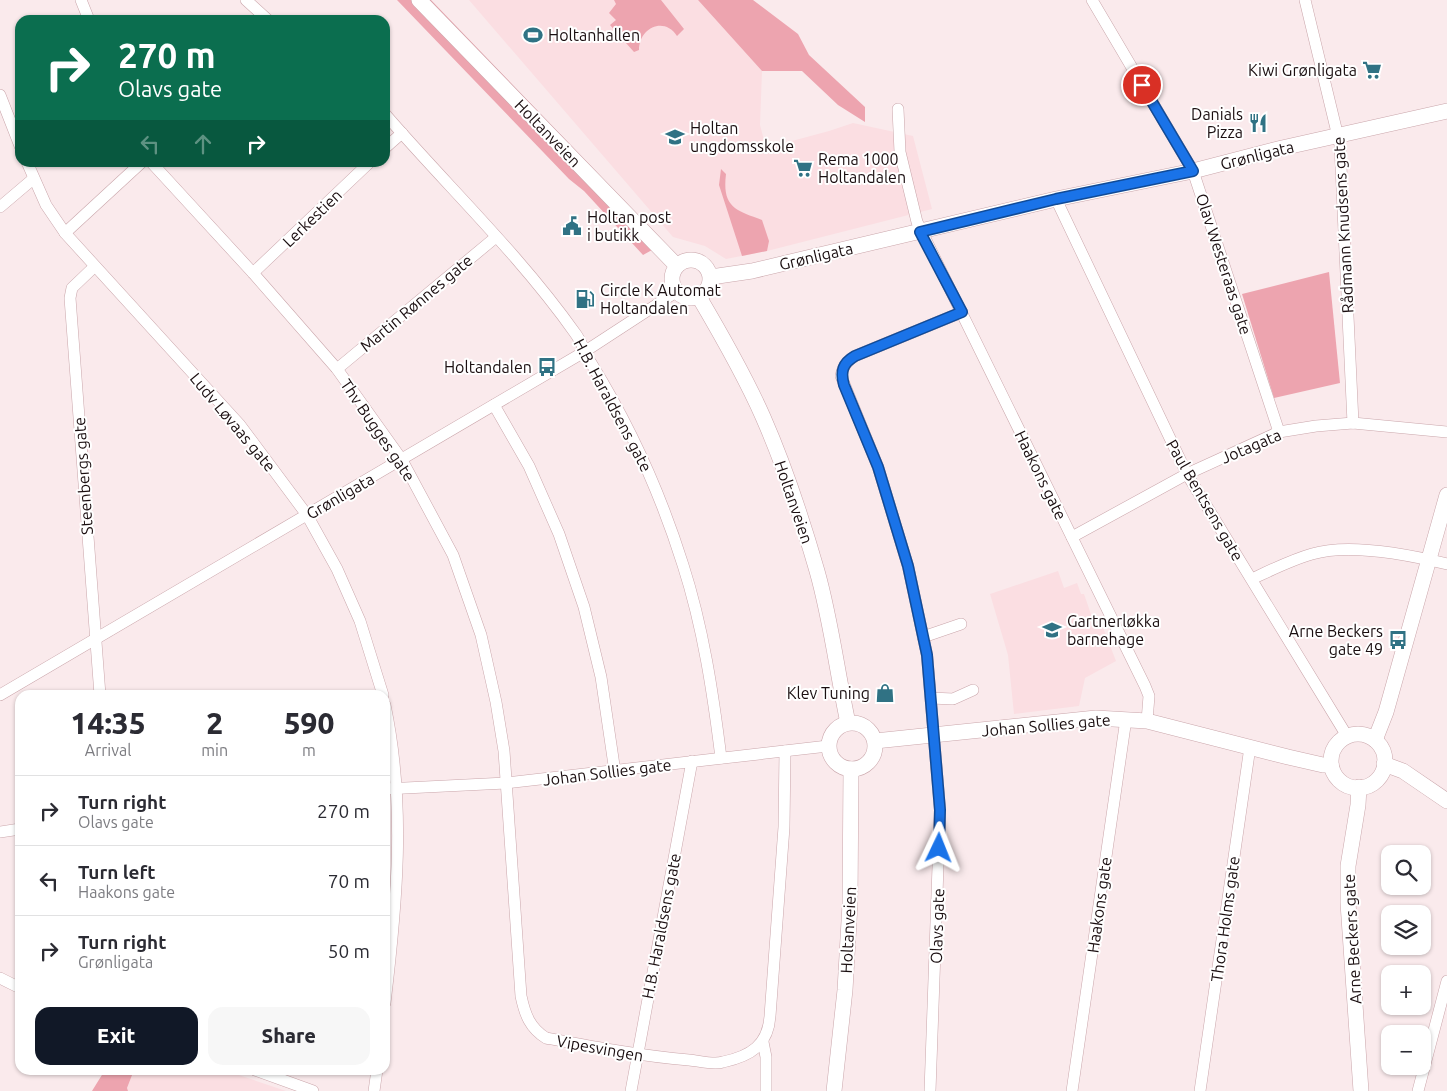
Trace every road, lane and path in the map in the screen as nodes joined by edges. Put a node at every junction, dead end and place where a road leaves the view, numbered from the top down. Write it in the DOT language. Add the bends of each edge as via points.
graph roads {
  1 [pos="81,0"];
  2 [pos="246,0"];
  3 [pos="419,0"];
  4 [pos="1092,0"];
  5 [pos="1305,0"];
  6 [pos="87,15"];
  7 [pos="262,15"];
  8 [pos="0,95"];
  9 [pos="898,109"];
  10 [pos="1447,112"];
  11 [pos="390,120"];
  12 [pos="15,133"];
  13 [pos="402,133"];
  14 [pos="1339,136"];
  15 [pos="390,144"];
  16 [pos="29,167"];
  17 [pos="137,167"];
  18 [pos="156,167"];
  19 [pos="365,167"];
  20 [pos="1193,171"];
  21 [pos="33,179"];
  22 [pos="1056,199"];
  23 [pos="0,207"];
  24 [pos="920,232"];
  25 [pos="65,233"];
  26 [pos="496,237"];
  27 [pos="677,266"];
  28 [pos="94,267"];
  29 [pos="253,274"];
  30 [pos="711,277"];
  31 [pos="676,292"];
  32 [pos="698,297"];
  33 [pos="962,312"];
  34 [pos="584,352"];
  35 [pos="336,369"];
  36 [pos="494,405"];
  37 [pos="1353,423"];
  38 [pos="1279,432"];
  39 [pos="1447,432"];
  40 [pos="402,460"];
  41 [pos="1186,474"];
  42 [pos="1447,495"];
  43 [pos="307,515"];
  44 [pos="1072,537"];
  45 [pos="1429,560"];
  46 [pos="1447,564"];
  47 [pos="1252,579"];
  48 [pos="961,624"];
  49 [pos="923,637"];
  50 [pos="95,639"];
  51 [pos="100,690"];
  52 [pos="381,690"];
  53 [pos="973,690"];
  54 [pos="0,695"];
  55 [pos="931,698"];
  56 [pos="1126,719"];
  57 [pos="1147,721"];
  58 [pos="848,723"];
  59 [pos="390,729"];
  60 [pos="934,736"];
  61 [pos="1347,736"];
  62 [pos="1375,740"];
  63 [pos="875,741"];
  64 [pos="828,746"];
  65 [pos="1250,746"];
  66 [pos="785,751"];
  67 [pos="721,758"];
  68 [pos="692,761"];
  69 [pos="1384,764"];
  70 [pos="1331,765"];
  71 [pos="850,769"];
  72 [pos="615,772"];
  73 [pos="506,783"];
  74 [pos="1359,787"];
  75 [pos="391,789"];
  76 [pos="1447,801"];
  77 [pos="15,830"];
  78 [pos="0,832"];
  79 [pos="390,919"];
  80 [pos="0,978"];
  81 [pos="1447,981"];
  82 [pos="15,986"];
  83 [pos="763,1042"];
  84 [pos="637,1055"];
  85 [pos="269,1075"];
  86 [pos="376,1075"];
  87 [pos="313,1091"];
  88 [pos="374,1091"];
  89 [pos="631,1091"];
  90 [pos="766,1091"];
  91 [pos="834,1091"];
  92 [pos="930,1091"];
  93 [pos="1072,1091"];
  94 [pos="1200,1091"];
  95 [pos="1361,1091"];
  96 [pos="1418,1091"];
  1 -- 6 [label="street"];
  2 -- 7 [label="street"];
  3 -- 27 [label="main road, Holtanveien"];
  4 -- 20 [label="street, Olav Westeraas gate"];
  5 -- 14 [label="street, Rådmann Knudsens gate"];
  8 -- 12 [label="street"];
  9 -- 24 [label="street" via="900,152"];
  10 -- 14 [label="main road, Grønligata"];
  11 -- 13 [label="street, H.B. Haraldsens gate"];
  13 -- 15 [label="street"];
  13 -- 26 [label="street, H.B. Haraldsens gate"];
  14 -- 20 [label="main road, Grønligata"];
  14 -- 37 [label="street, Rådmann Knudsens gate"];
  16 -- 21 [label="street, Ludv Løvaas gate"];
  17 -- 25 [label="street"];
  18 -- 29 [label="street, Thv Bugges gate"];
  19 -- 29 [label="street, Lerkestien"];
  20 -- 22 [label="main road, Grønligata"];
  20 -- 38 [label="street, Olav Westeraas gate"];
  21 -- 23 [label="street"];
  21 -- 25 [label="street, Ludv Løvaas gate"];
  22 -- 24 [label="main road, Grønligata"];
  22 -- 41 [label="street, Paul Bentsens gate"];
  24 -- 30 [label="main road, Grønligata" via="752,271"];
  24 -- 33 [label="street, Haakons gate"];
  25 -- 28 [label="street, Ludv Løvaas gate"];
  26 -- 34 [label="street, H.B. Haraldsens gate" via="561,314 577,335"];
  26 -- 35 [label="street, Martin Rønnes gate"];
  27 -- 30 [label="main road" via="686,260 696,260 703,263"];
  27 -- 31 [label="main road" via="672,276"];
  28 -- 43 [label="street, Ludv Løvaas gate" via="240,425"];
  28 -- 50 [label="street, Steenbergs gate" via="72,288 70,298"];
  29 -- 35 [label="street, Thv Bugges gate"];
  30 -- 32 [label="main road" via="708,289"];
  31 -- 32 [label="main road" via="684,297"];
  31 -- 34 [label="street, Grønligata"];
  32 -- 58 [label="main road, Holtanveien" via="763,417 793,494 817,572"];
  33 -- 44 [label="street, Haakons gate"];
  33 -- 49 [label="street, Olavs gate" via="855,356 842,368 841,376 878,467 908,566"];
  34 -- 36 [label="street, Grønligata"];
  34 -- 67 [label="street, H.B. Haraldsens gate" via="622,418 660,497 684,566 702,636"];
  35 -- 40 [label="street, Thv Bugges gate"];
  36 -- 40 [label="street, Grønligata"];
  36 -- 72 [label="street" via="528,466 559,534 584,607 601,677"];
  37 -- 38 [label="street, Jotagata"];
  37 -- 39 [label="street, Jotagata"];
  38 -- 41 [label="street, Jotagata"];
  40 -- 43 [label="street, Grønligata"];
  40 -- 73 [label="street, Thv Bugges gate" via="453,555 481,635 496,702"];
  41 -- 44 [label="street, Jotagata"];
  41 -- 47 [label="street, Paul Bentsens gate"];
  42 -- 45 [label="main road"];
  43 -- 50 [label="street, Grønligata"];
  43 -- 52 [label="street, Ludv Løvaas gate" via="337,569 360,621"];
  44 -- 57 [label="street, Haakons gate" via="1145,686 1149,696"];
  45 -- 46 [label="street"];
  45 -- 47 [label="street" via="1367,550 1339,550 1314,553"];
  45 -- 62 [label="main road"];
  47 -- 61 [label="street, Paul Bentsens gate"];
  48 -- 49 [label="street"];
  49 -- 55 [label="street, Olavs gate"];
  50 -- 51 [label="street, Steenbergs gate"];
  50 -- 54 [label="street, Grønligata"];
  53 -- 55 [label="street" via="953,699"];
  55 -- 60 [label="street, Olavs gate"];
  56 -- 57 [label="main road, Johan Sollies gate"];
  56 -- 60 [label="main road, Johan Sollies gate" via="1096,718"];
  56 -- 93 [label="street, Haakons gate"];
  57 -- 65 [label="main road, Johan Sollies gate"];
  58 -- 63 [label="main road" via="865,726"];
  58 -- 64 [label="main road" via="836,728"];
  59 -- 75 [label="street"];
  60 -- 63 [label="main road, Johan Sollies gate"];
  60 -- 92 [label="street, Olavs gate" via="940,810"];
  61 -- 62 [label="main road" via="1358,734"];
  61 -- 70 [label="main road" via="1336,745"];
  62 -- 69 [label="main road" via="1383,751"];
  63 -- 71 [label="main road" via="874,753 867,763"];
  64 -- 66 [label="street, Johan Sollies gate"];
  64 -- 71 [label="main road" via="833,759"];
  65 -- 70 [label="main road, Johan Sollies gate"];
  65 -- 94 [label="street, Thora Holms gate"];
  66 -- 67 [label="street, Johan Sollies gate"];
  66 -- 83 [label="street" via="784,832 771,1007 769,1029"];
  67 -- 68 [label="street, Johan Sollies gate"];
  68 -- 72 [label="street, Johan Sollies gate"];
  68 -- 84 [label="street, H.B. Haraldsens gate"];
  69 -- 74 [label="main road" via="1376,780"];
  69 -- 76 [label="main road" via="1403,771"];
  70 -- 74 [label="main road" via="1341,782"];
  71 -- 91 [label="main road, Holtanveien" via="850,904"];
  72 -- 73 [label="street, Johan Sollies gate"];
  73 -- 75 [label="street, Johan Sollies gate"];
  73 -- 84 [label="street, Vipesvingen" via="521,996 529,1022 546,1038"];
  74 -- 95 [label="main road, Arne Beckers gate" via="1348,884"];
  75 -- 79 [label="street" via="398,849"];
  77 -- 78 [label="street"];
  80 -- 82 [label="street"];
  81 -- 96 [label="street"];
  83 -- 84 [label="street, Vipesvingen" via="749,1053 722,1063"];
  83 -- 90 [label="street"];
  84 -- 89 [label="street, H.B. Haraldsens gate"];
  85 -- 87 [label="street"];
  86 -- 88 [label="street"];
}
